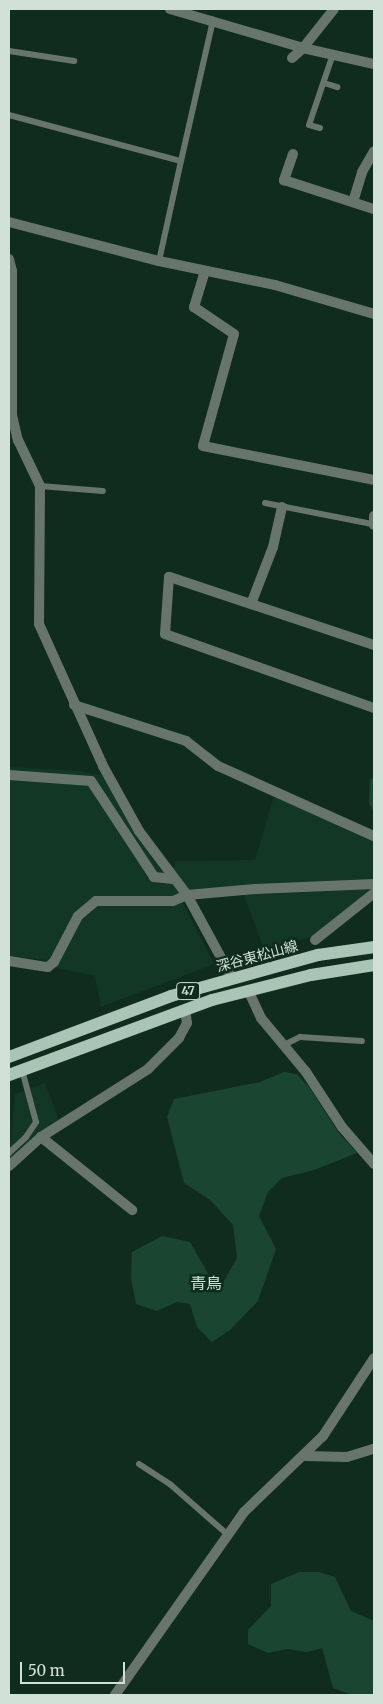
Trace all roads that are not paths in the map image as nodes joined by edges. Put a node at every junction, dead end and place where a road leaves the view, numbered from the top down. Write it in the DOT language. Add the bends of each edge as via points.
graph roads {
  1 [pos="170,9"];
  2 [pos="334,9"];
  3 [pos="213,20"];
  4 [pos="303,48"];
  5 [pos="9,51"];
  6 [pos="332,57"];
  7 [pos="292,58"];
  8 [pos="74,61"];
  9 [pos="374,64"];
  10 [pos="324,82"];
  11 [pos="337,87"];
  12 [pos="9,115"];
  13 [pos="320,128"];
  14 [pos="374,151"];
  15 [pos="293,154"];
  16 [pos="181,161"];
  17 [pos="352,202"];
  18 [pos="374,208"];
  19 [pos="9,222"];
  20 [pos="9,260"];
  21 [pos="159,261"];
  22 [pos="205,271"];
  23 [pos="374,314"];
  24 [pos="374,480"];
  25 [pos="40,486"];
  26 [pos="103,491"];
  27 [pos="265,504"];
  28 [pos="282,507"];
  29 [pos="374,522"];
  30 [pos="251,604"];
  31 [pos="374,645"];
  32 [pos="74,705"];
  33 [pos="374,708"];
  34 [pos="9,775"];
  35 [pos="374,836"];
  36 [pos="173,879"];
  37 [pos="374,884"];
  38 [pos="374,893"];
  39 [pos="187,895"];
  40 [pos="315,940"];
  41 [pos="374,947"];
  42 [pos="9,961"];
  43 [pos="374,965"];
  44 [pos="232,978"];
  45 [pos="248,990"];
  46 [pos="185,1010"];
  47 [pos="362,1041"];
  48 [pos="284,1045"];
  49 [pos="9,1057"];
  50 [pos="22,1070"];
  51 [pos="9,1075"];
  52 [pos="41,1137"];
  53 [pos="9,1153"];
  54 [pos="374,1164"];
  55 [pos="9,1166"];
  56 [pos="132,1210"];
  57 [pos="374,1358"];
  58 [pos="374,1449"];
  59 [pos="306,1456"];
  60 [pos="139,1464"];
  61 [pos="227,1534"];
  62 [pos="115,1695"];
  1 -- 3 [label="street"];
  2 -- 4 [label="street"];
  3 -- 4 [label="street"];
  3 -- 16 [label="lane"];
  4 -- 6 [label="street"];
  4 -- 7 [label="street"];
  5 -- 8 [label="lane"];
  6 -- 9 [label="street"];
  6 -- 10 [label="lane"];
  10 -- 11 [label="lane"];
  10 -- 13 [label="lane" via="309,125"];
  12 -- 16 [label="lane"];
  14 -- 17 [label="street" via="362,172"];
  15 -- 17 [label="street" via="284,180"];
  16 -- 21 [label="lane"];
  17 -- 18 [label="street"];
  19 -- 21 [label="street"];
  20 -- 25 [label="street" via="12,271 12,415 18,440"];
  21 -- 22 [label="street"];
  22 -- 23 [label="street" via="292,289"];
  22 -- 24 [label="street" via="194,307 234,334 203,446"];
  25 -- 26 [label="lane"];
  25 -- 32 [label="street" via="39,624"];
  27 -- 28 [label="lane"];
  28 -- 29 [label="lane"];
  28 -- 30 [label="street" via="273,547"];
  30 -- 31 [label="street"];
  30 -- 33 [label="street" via="169,577 165,634"];
  32 -- 35 [label="street" via="186,741 218,766"];
  32 -- 36 [label="street" via="128,813"];
  34 -- 36 [label="street" via="91,781 154,877"];
  36 -- 39 [label="street"];
  37 -- 39 [label="street"];
  38 -- 40 [label="street"];
  39 -- 42 [label="street" via="173,901 96,902 78,916 54,962 48,966"];
  39 -- 44 [label="street"];
  41 -- 44 [label="main road, 深谷東松山線 / 47" via="318,955"];
  43 -- 45 [label="main road, 47"];
  44 -- 49 [label="main road, 深谷東松山線 / 47" via="171,996"];
  45 -- 46 [label="main road, 47"];
  45 -- 48 [label="street" via="261,1018"];
  46 -- 50 [label="main road, 47"];
  46 -- 52 [label="street" via="187,1023 184,1030 173,1046 148,1069"];
  47 -- 48 [label="lane" via="300,1037"];
  48 -- 54 [label="street" via="342,1128"];
  50 -- 51 [label="main road, 47"];
  50 -- 53 [label="lane" via="36,1122"];
  52 -- 55 [label="street"];
  52 -- 56 [label="street"];
  57 -- 59 [label="street" via="323,1436"];
  58 -- 59 [label="street" via="348,1457"];
  59 -- 61 [label="street" via="264,1491"];
  60 -- 61 [label="lane" via="170,1485"];
  61 -- 62 [label="street"];
}
